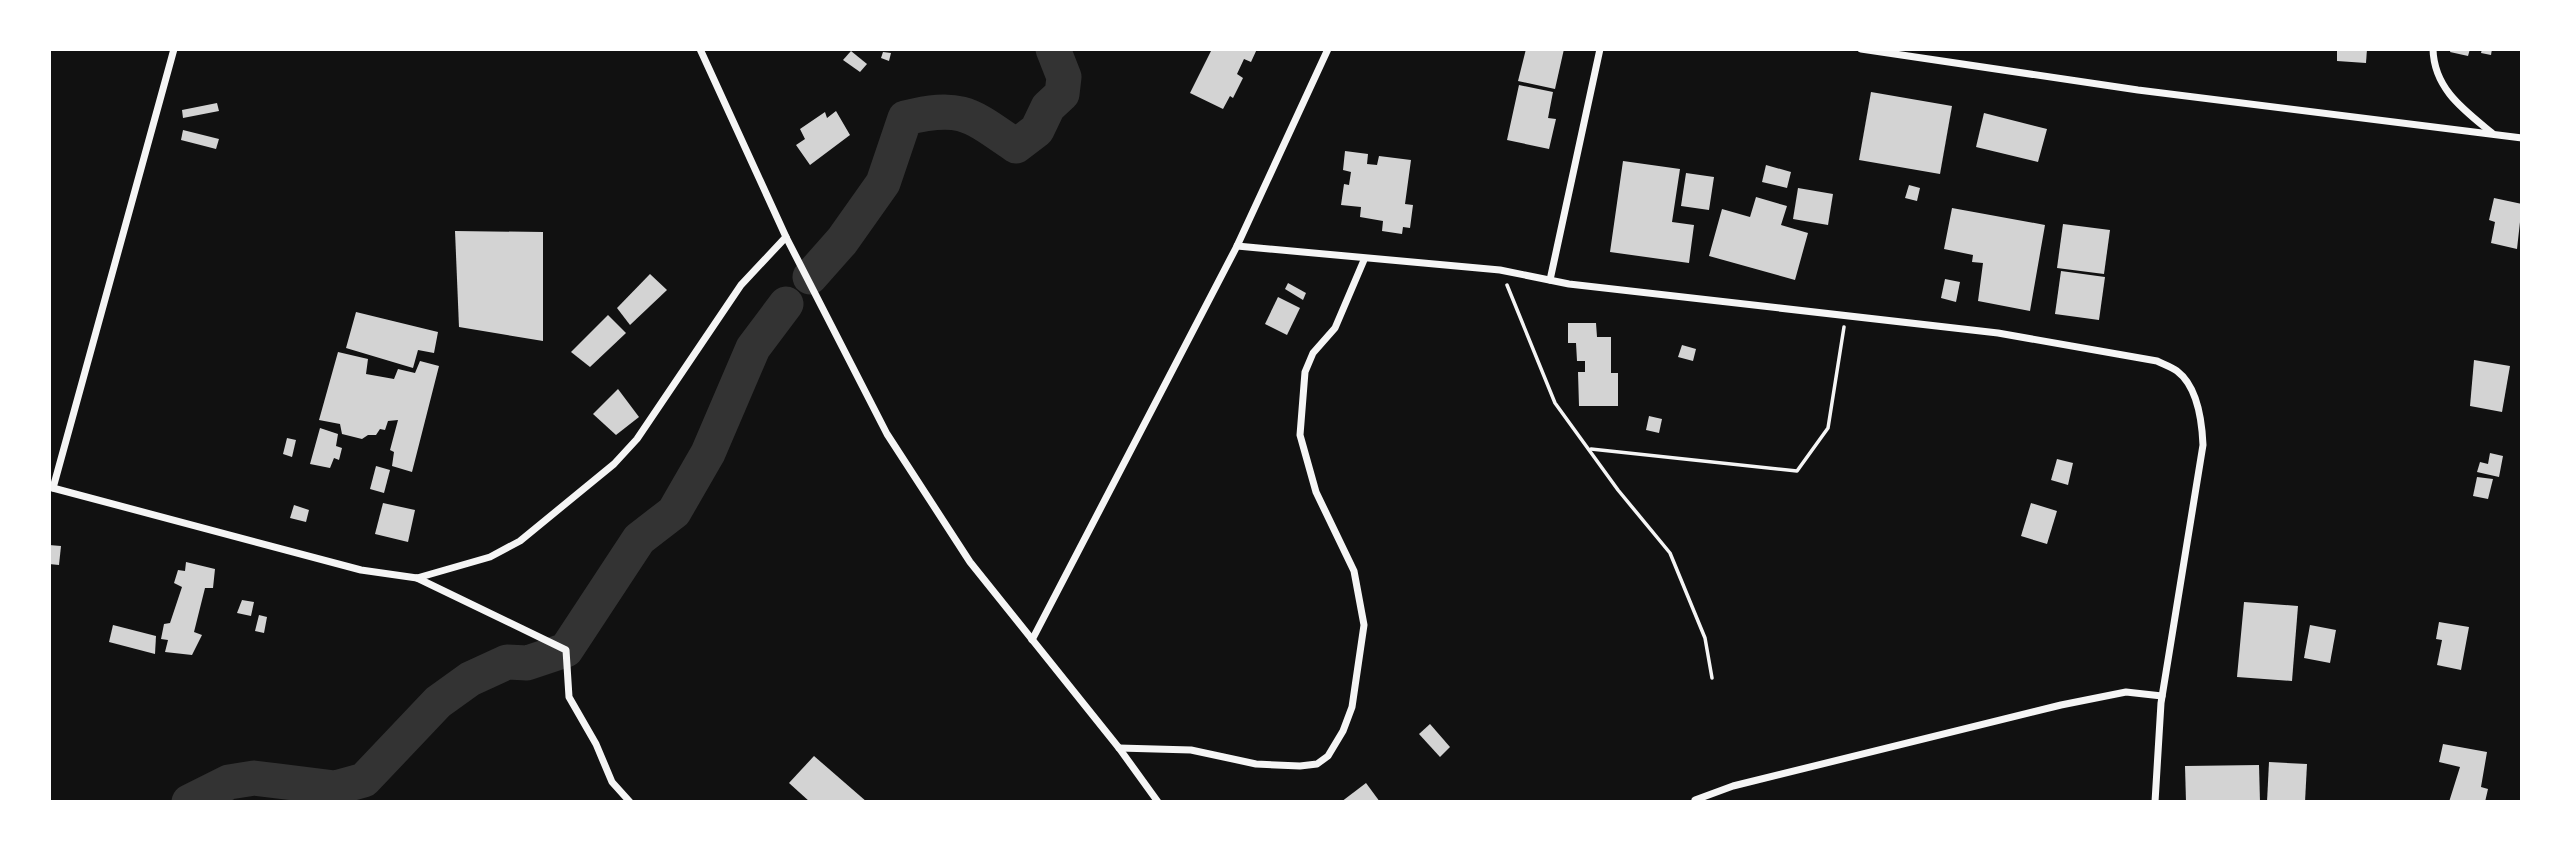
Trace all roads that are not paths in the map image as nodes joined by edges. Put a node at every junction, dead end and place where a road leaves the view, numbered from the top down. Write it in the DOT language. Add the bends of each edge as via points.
graph roads {
  1 [pos="174,49"];
  2 [pos="700,49"];
  3 [pos="1328,49"];
  4 [pos="1600,49"];
  5 [pos="1861,49"];
  6 [pos="2432,49"];
  7 [pos="2492,133"];
  8 [pos="2522,138"];
  9 [pos="786,237"];
  10 [pos="1237,246"];
  11 [pos="1364,260"];
  12 [pos="1550,280"];
  13 [pos="51,488"];
  14 [pos="417,578"];
  15 [pos="1032,640"];
  16 [pos="2162,696"];
  17 [pos="1119,748"];
  18 [pos="1154,800"];
  19 [pos="1695,800"];
  20 [pos="630,802"];
  21 [pos="2155,802"];
  1 -- 13 [label="street"];
  2 -- 9 [label="street"];
  3 -- 10 [label="street"];
  4 -- 12 [label="street"];
  5 -- 7 [label="street" via="2138,90"];
  6 -- 7 [label="street" via="2441,84 2456,104"];
  7 -- 8 [label="street"];
  9 -- 14 [label="street" via="741,285 637,439 614,464 520,541 490,557"];
  9 -- 15 [label="street" via="887,434 970,562"];
  10 -- 11 [label="street"];
  10 -- 15 [label="street"];
  11 -- 12 [label="street" via="1500,270"];
  11 -- 17 [label="street" via="1335,328 1313,353 1305,372 1300,435 1316,492 1354,571 1364,625 1352,707 1343,731 1328,757 1300,766 1256,764 1191,750"];
  12 -- 16 [label="street" via="2011,335 2157,361 2178,371 2193,393 2203,445"];
  13 -- 14 [label="street" via="360,570"];
  14 -- 20 [label="street" via="566,650 569,697 612,782"];
  15 -- 17 [label="street"];
  16 -- 19 [label="street" via="2126,692 2010,716"];
  16 -- 21 [label="street"];
  17 -- 18 [label="street"];
}
